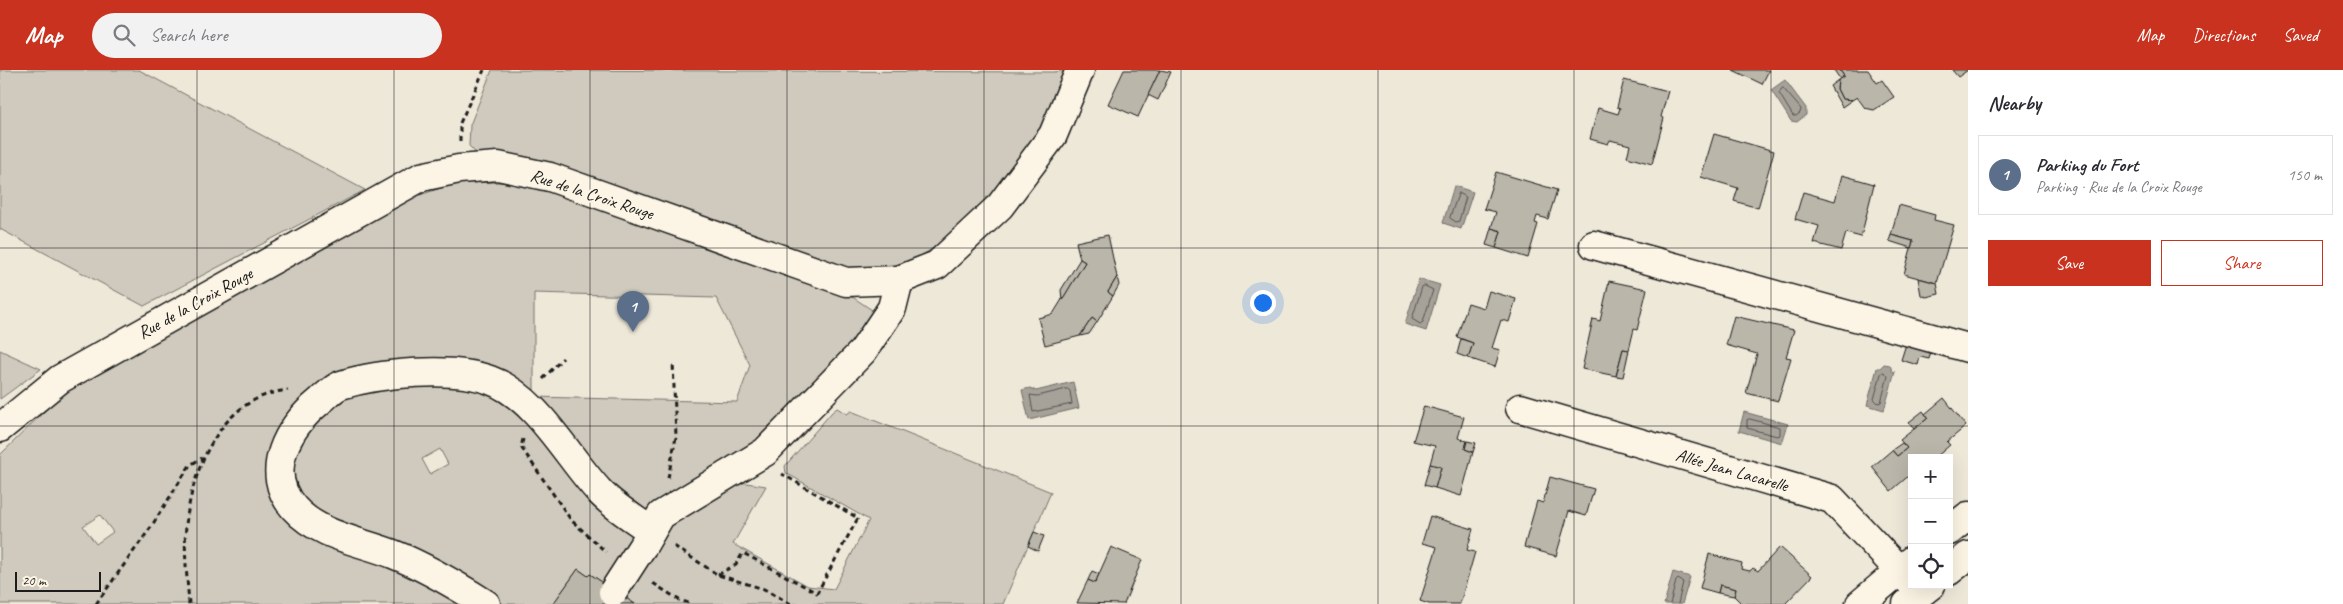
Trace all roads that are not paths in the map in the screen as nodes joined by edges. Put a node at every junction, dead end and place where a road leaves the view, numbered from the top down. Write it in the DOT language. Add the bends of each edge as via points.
graph roads {
  1 [pos="1080,70"];
  2 [pos="1594,245"];
  3 [pos="899,280"];
  4 [pos="1968,348"];
  5 [pos="1520,408"];
  6 [pos="0,428"];
  7 [pos="1968,516"];
  8 [pos="1953,528"];
  9 [pos="647,539"];
  10 [pos="1968,556"];
  11 [pos="1953,568"];
  12 [pos="1908,578"];
  13 [pos="1908,585"];
  14 [pos="613,592"];
  15 [pos="486,604"];
  16 [pos="1860,604"];
  1 -- 3 [label="street, Rue de la Croix Rouge" via="1053,135 1000,206 937,265"];
  2 -- 4 [label="street"];
  3 -- 6 [label="street, Rue de la Croix Rouge" via="846,282 550,177 498,166 458,169 421,177 60,379"];
  3 -- 9 [label="street" via="892,308 863,351 765,452 661,515"];
  5 -- 12 [label="street, Allée Jean Lacarelle" via="1832,499"];
  7 -- 8 [label="street"];
  9 -- 14 [label="street, bridge"];
  9 -- 15 [label="street" via="601,494 530,407 516,394 491,380 462,372 379,378 339,386 305,413 288,436 280,458 282,490 295,509 322,529 392,553 437,573"];
  10 -- 11 [label="street"];
  13 -- 16 [label="street"];
}
